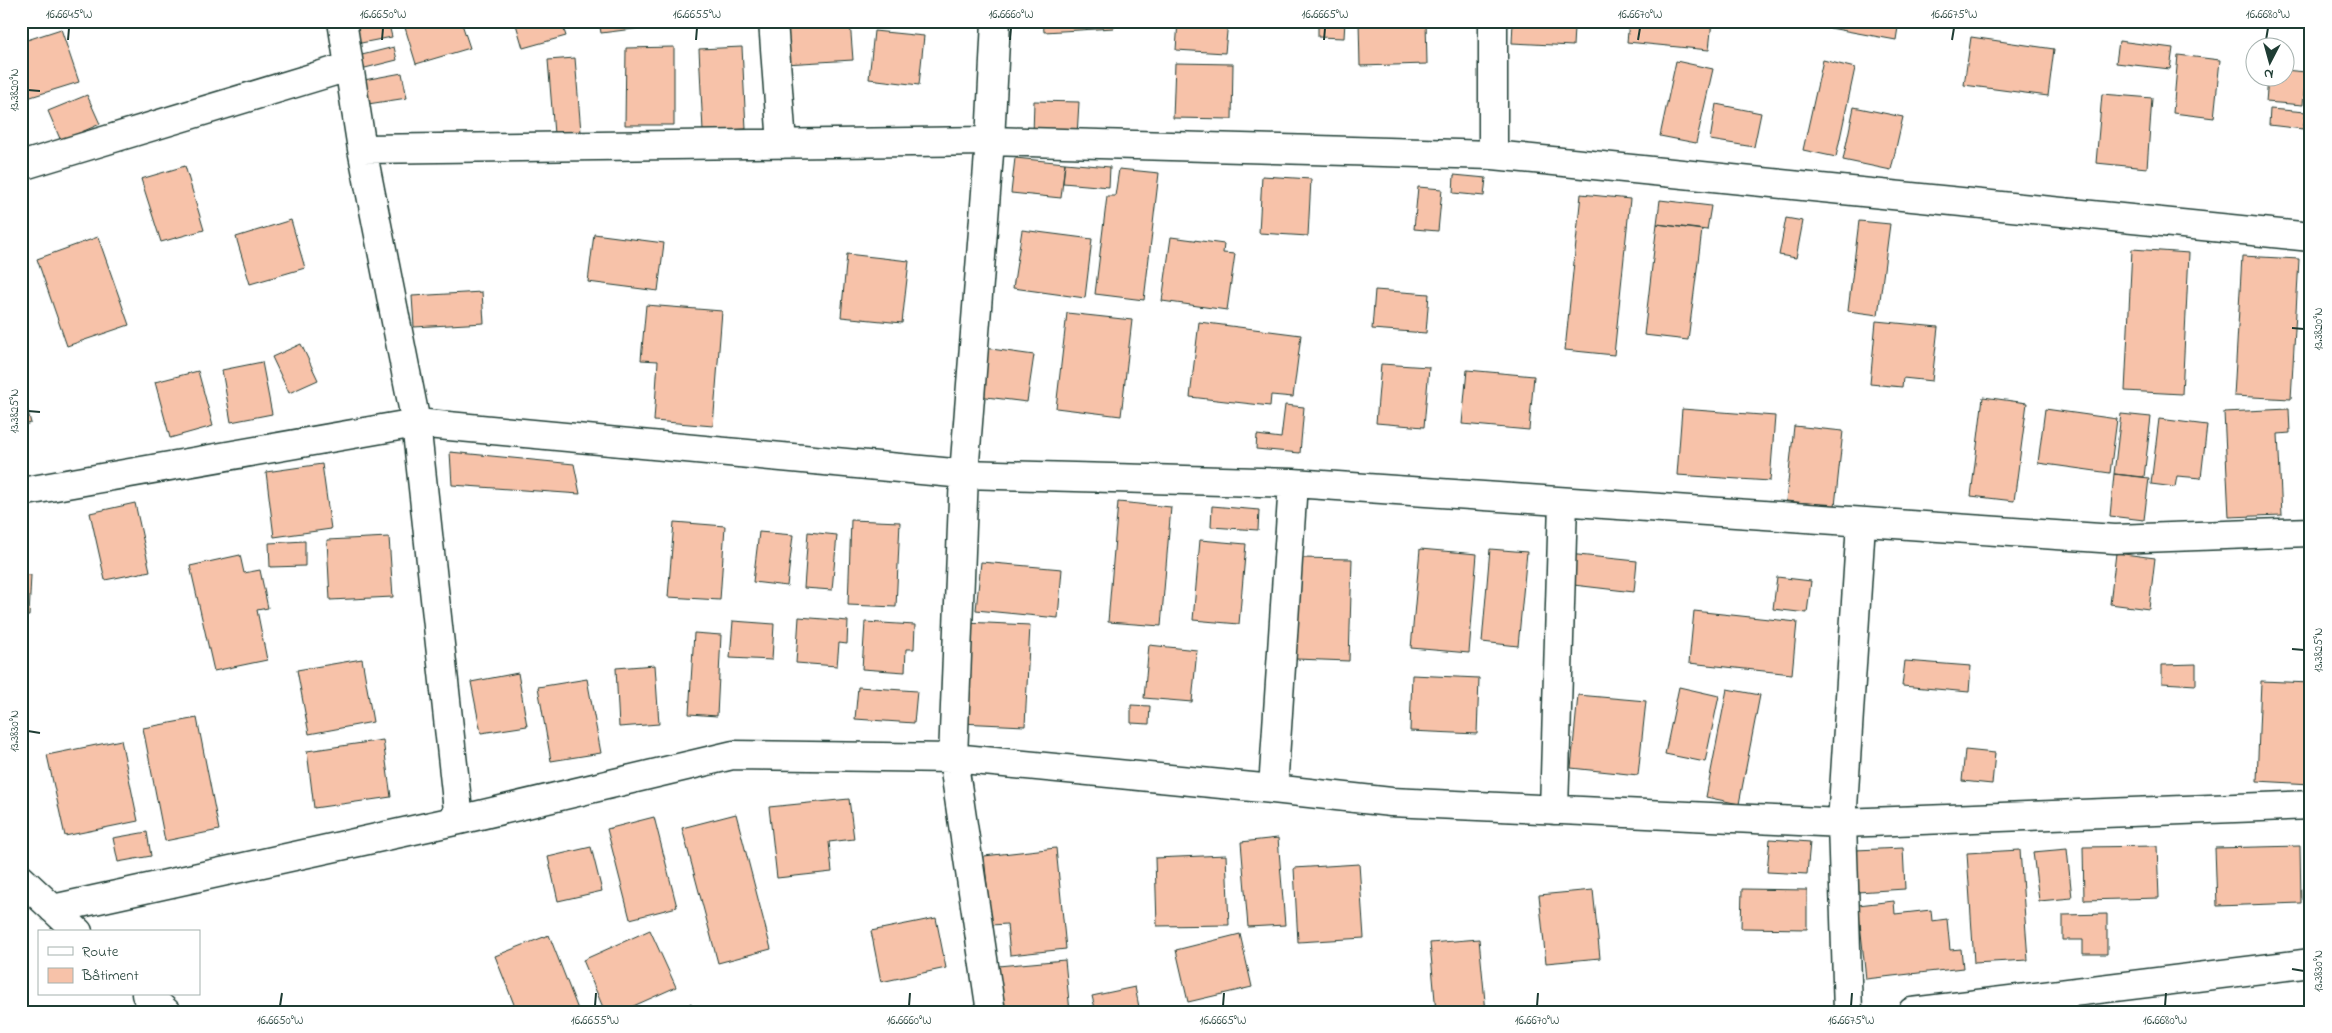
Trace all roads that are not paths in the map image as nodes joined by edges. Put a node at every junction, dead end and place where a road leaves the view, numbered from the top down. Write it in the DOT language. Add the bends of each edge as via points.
graph roads {
  1 [pos="342,21"];
  2 [pos="773,21"];
  3 [pos="996,21"];
  4 [pos="1493,21"];
  5 [pos="348,67"];
  6 [pos="990,141"];
  7 [pos="782,144"];
  8 [pos="362,149"];
  9 [pos="1493,155"];
  10 [pos="21,166"];
  11 [pos="2311,238"];
  12 [pos="416,422"];
  13 [pos="964,474"];
  14 [pos="1293,483"];
  15 [pos="21,492"];
  16 [pos="1563,502"];
  17 [pos="1861,522"];
  18 [pos="2311,532"];
  19 [pos="953,758"];
  20 [pos="1273,788"];
  21 [pos="2311,805"];
  22 [pos="1554,810"];
  23 [pos="459,820"];
  24 [pos="1842,823"];
  25 [pos="21,880"];
  26 [pos="52,908"];
  27 [pos="76,930"];
  28 [pos="2311,962"];
  29 [pos="148,996"];
  30 [pos="166,1012"];
  31 [pos="991,1012"];
  32 [pos="1848,1012"];
  33 [pos="1912,1012"];
  1 -- 5 [label="street"];
  2 -- 7 [label="street"];
  3 -- 6 [label="street"];
  4 -- 9 [label="street"];
  5 -- 8 [label="street"];
  5 -- 10 [label="street"];
  6 -- 7 [label="street"];
  6 -- 9 [label="street"];
  6 -- 13 [label="street"];
  7 -- 8 [label="street"];
  8 -- 12 [label="street"];
  9 -- 11 [label="street"];
  12 -- 13 [label="street"];
  12 -- 15 [label="street"];
  12 -- 23 [label="street"];
  13 -- 14 [label="street"];
  13 -- 19 [label="street"];
  14 -- 16 [label="street"];
  14 -- 20 [label="street"];
  16 -- 17 [label="street"];
  16 -- 22 [label="street"];
  17 -- 18 [label="street" via="2115,539"];
  17 -- 24 [label="street"];
  19 -- 20 [label="street"];
  19 -- 23 [label="street" via="733,755"];
  19 -- 31 [label="street"];
  20 -- 22 [label="street" via="1391,802"];
  21 -- 24 [label="street"];
  22 -- 24 [label="street"];
  23 -- 26 [label="street"];
  24 -- 32 [label="street"];
  25 -- 26 [label="street"];
  26 -- 27 [label="street"];
  28 -- 33 [label="street"];
  29 -- 30 [label="street"];
}
